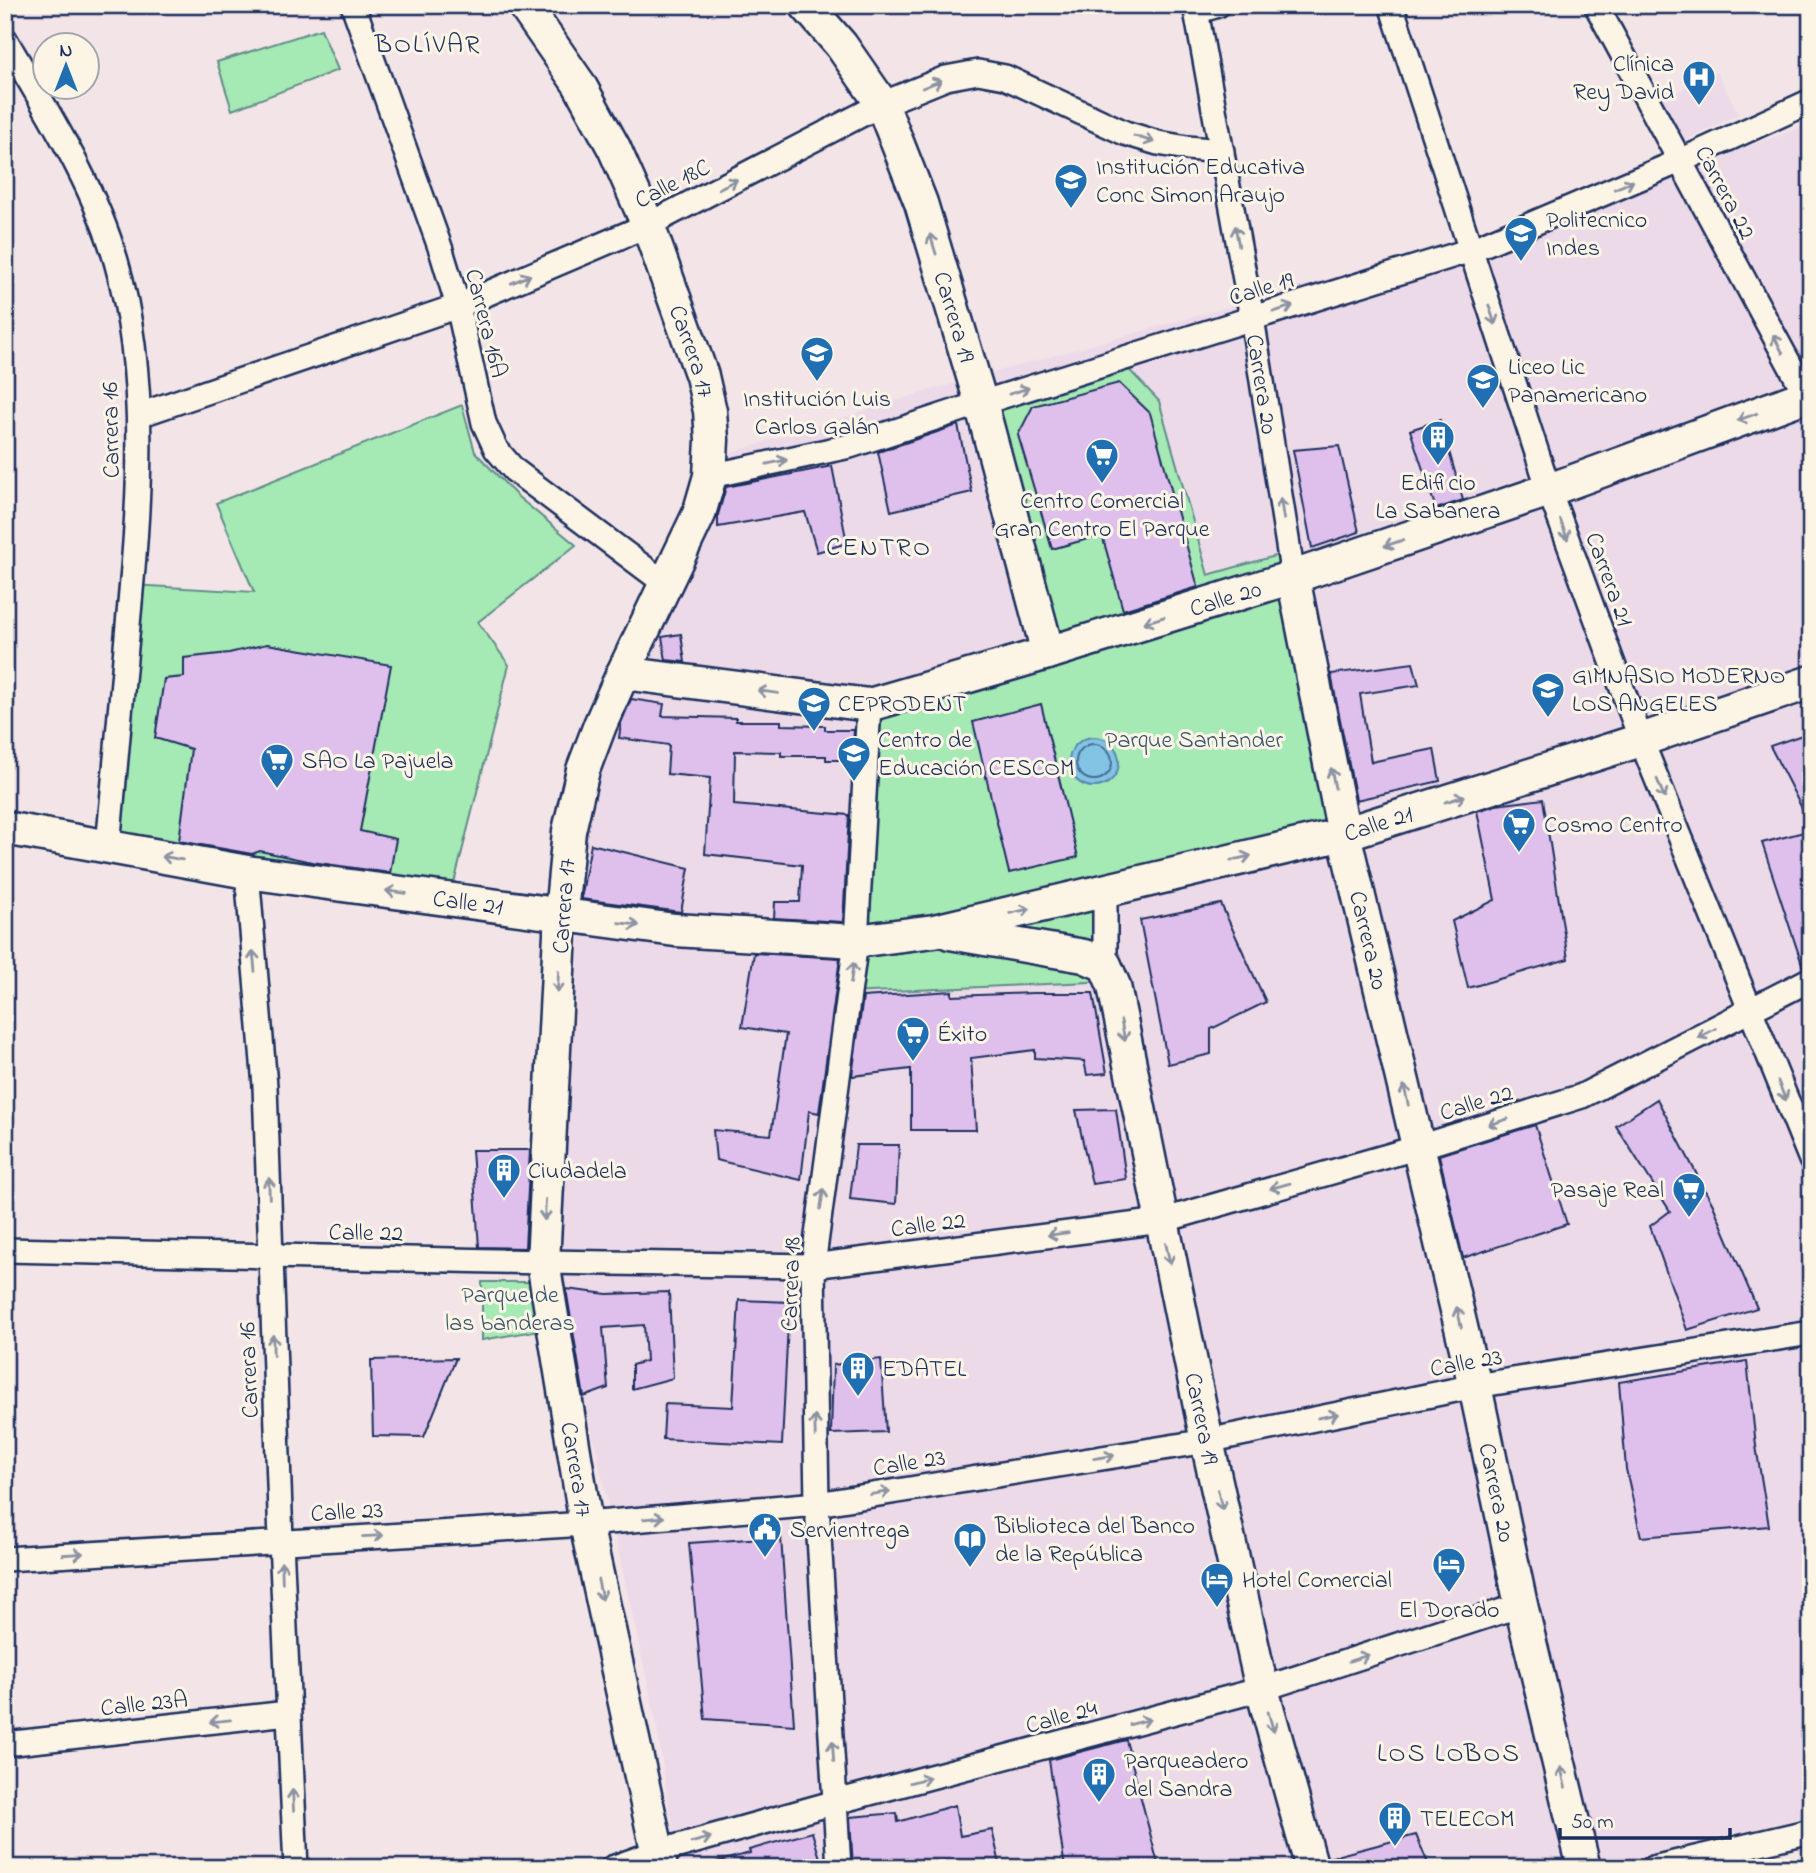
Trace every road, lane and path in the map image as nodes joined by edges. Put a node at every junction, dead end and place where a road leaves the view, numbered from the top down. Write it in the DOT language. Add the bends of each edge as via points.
graph roads {
  1 [pos="353,5"];
  2 [pos="524,5"];
  3 [pos="806,5"];
  4 [pos="1218,5"];
  5 [pos="1391,5"];
  6 [pos="1596,5"];
  7 [pos="1196,9"];
  8 [pos="5,39"];
  9 [pos="1811,101"];
  10 [pos="882,104"];
  11 [pos="1223,151"];
  12 [pos="1679,161"];
  13 [pos="649,225"];
  14 [pos="1471,250"];
  15 [pos="458,306"];
  16 [pos="1252,318"];
  17 [pos="1809,398"];
  18 [pos="981,403"];
  19 [pos="139,415"];
  20 [pos="710,476"];
  21 [pos="1549,490"];
  22 [pos="1293,577"];
  23 [pos="666,584"];
  24 [pos="1048,653"];
  25 [pos="623,673"];
  26 [pos="1811,682"];
  27 [pos="869,705"];
  28 [pos="1641,740"];
  29 [pos="5,828"];
  30 [pos="1343,834"];
  31 [pos="108,847"];
  32 [pos="247,872"];
  33 [pos="1105,891"];
  34 [pos="561,914"];
  35 [pos="934,931"];
  36 [pos="856,941"];
  37 [pos="1105,965"];
  38 [pos="1811,979"];
  39 [pos="1750,1012"];
  40 [pos="1419,1147"];
  41 [pos="1811,1160"];
  42 [pos="1161,1221"];
  43 [pos="5,1250"];
  44 [pos="271,1256"];
  45 [pos="543,1262"];
  46 [pos="813,1266"];
  47 [pos="1811,1333"];
  48 [pos="1475,1386"];
  49 [pos="1207,1441"];
  50 [pos="817,1504"];
  51 [pos="586,1524"];
  52 [pos="281,1541"];
  53 [pos="5,1559"];
  54 [pos="1521,1605"];
  55 [pos="1262,1689"];
  56 [pos="288,1713"];
  57 [pos="5,1744"];
  58 [pos="836,1802"];
  59 [pos="1811,1831"];
  60 [pos="659,1860"];
  61 [pos="296,1868"];
  62 [pos="612,1868"];
  63 [pos="839,1868"];
  64 [pos="1312,1868"];
  65 [pos="1584,1868"];
  66 [pos="1653,1868"];
  1 -- 15 [label="street, Carrera 16A"];
  2 -- 13 [label="main road, Carrera 17" via="579,85"];
  3 -- 10 [label="main road, Carrera 19"];
  4 -- 7 [label="street"];
  5 -- 14 [label="street, Carrera 21"];
  6 -- 12 [label="street, Carrera 22"];
  7 -- 11 [label="street, Carrera 20"];
  8 -- 19 [label="street, Carrera 16" via="100,213 129,312"];
  9 -- 12 [label="street, Calle 19"];
  10 -- 11 [label="street, Calle 18C, one-way" via="946,78 978,72 1005,77 1125,133 1158,143"];
  13 -- 10 [label="street, Calle 18C, one-way"];
  18 -- 10 [label="main road, Carrera 19, one-way" via="921,203"];
  16 -- 11 [label="street, Carrera 20, one-way"];
  14 -- 12 [label="street, Calle 19, one-way"];
  17 -- 12 [label="street, Carrera 22, one-way"];
  15 -- 13 [label="street, Calle 18C, one-way"];
  13 -- 20 [label="main road, Carrera 17" via="702,376 712,430"];
  16 -- 14 [label="street, Calle 19, one-way"];
  14 -- 21 [label="street, Carrera 21, one-way"];
  15 -- 19 [label="street, Calle 18C"];
  15 -- 23 [label="street, Carrera 16A" via="484,423 496,449 514,470"];
  18 -- 16 [label="street, Calle 19, one-way"];
  22 -- 16 [label="street, Carrera 20, one-way"];
  17 -- 21 [label="main road, Calle 20, one-way"];
  20 -- 18 [label="street, Calle 19, one-way" via="850,446"];
  18 -- 24 [label="main road, Carrera 19"];
  19 -- 31 [label="street, Carrera 16" via="136,542"];
  20 -- 23 [label="main road, Carrera 17" via="699,514"];
  21 -- 22 [label="main road, Calle 20, one-way"];
  21 -- 28 [label="street, Carrera 21, one-way"];
  22 -- 24 [label="main road, Calle 20, one-way"];
  30 -- 22 [label="main road, Carrera 20, one-way"];
  23 -- 25 [label="main road, Carrera 17"];
  24 -- 27 [label="main road, Calle 20"];
  27 -- 25 [label="main road, Calle 20, one-way"];
  25 -- 34 [label="main road, Carrera 17" via="583,770 569,831"];
  26 -- 28 [label="main road, Calle 21"];
  27 -- 36 [label="street, Carrera 18"];
  30 -- 28 [label="main road, Calle 21, one-way"];
  28 -- 39 [label="street, Carrera 21, one-way"];
  29 -- 31 [label="main road, Calle 21"];
  33 -- 30 [label="main road, Calle 21, one-way"];
  40 -- 30 [label="main road, Carrera 20, one-way"];
  32 -- 31 [label="main road, Calle 21, one-way"];
  34 -- 32 [label="main road, Calle 21, one-way"];
  44 -- 32 [label="street, Carrera 16, one-way" via="265,1086"];
  35 -- 33 [label="main road, Calle 21, one-way"];
  33 -- 37 [label="street"];
  34 -- 36 [label="main road, Calle 21, one-way" via="675,930"];
  34 -- 45 [label="main road, Carrera 17, one-way"];
  35 -- 36 [label="main road, Calle 21"];
  35 -- 37 [label="main road, Calle 21" via="1084,957"];
  46 -- 36 [label="street, Carrera 18, one-way"];
  37 -- 42 [label="main road, Carrera 19, one-way" via="1114,986"];
  38 -- 39 [label="street, Calle 22"];
  39 -- 40 [label="street, Calle 22, one-way" via="1582,1096"];
  39 -- 41 [label="street, Carrera 21, one-way"];
  40 -- 42 [label="street, Calle 22, one-way"];
  48 -- 40 [label="main road, Carrera 20, one-way"];
  42 -- 46 [label="street, Calle 22, one-way"];
  42 -- 49 [label="main road, Carrera 19, one-way"];
  43 -- 44 [label="street, Calle 22"];
  44 -- 45 [label="street, Calle 22"];
  52 -- 44 [label="street, Carrera 16, one-way"];
  45 -- 46 [label="street, Calle 22"];
  45 -- 51 [label="main road, Carrera 17"];
  50 -- 46 [label="street, Carrera 18, one-way"];
  47 -- 48 [label="street, Calle 23"];
  49 -- 48 [label="street, Calle 23, one-way"];
  48 -- 54 [label="main road, Carrera 20"];
  50 -- 49 [label="street, Calle 23, one-way"];
  49 -- 55 [label="main road, Carrera 19, one-way"];
  51 -- 50 [label="street, Calle 23, one-way"];
  58 -- 50 [label="street, Carrera 18, one-way"];
  52 -- 51 [label="street, Calle 23, one-way"];
  51 -- 60 [label="main road, Carrera 17, one-way"];
  53 -- 52 [label="street, Calle 23, one-way"];
  56 -- 52 [label="street, Carrera 16, one-way"];
  55 -- 54 [label="street, Calle 24, one-way"];
  65 -- 54 [label="main road, Carrera 20, one-way"];
  58 -- 55 [label="street, Calle 24, one-way"];
  55 -- 64 [label="main road, Carrera 19, one-way"];
  56 -- 57 [label="street, Calle 23A, one-way"];
  61 -- 56 [label="street, Carrera 16, one-way"];
  60 -- 58 [label="street, Calle 24, one-way"];
  58 -- 63 [label="street, Carrera 18"];
  59 -- 66 [label="street"];
  60 -- 62 [label="street, Calle 24"];
}
